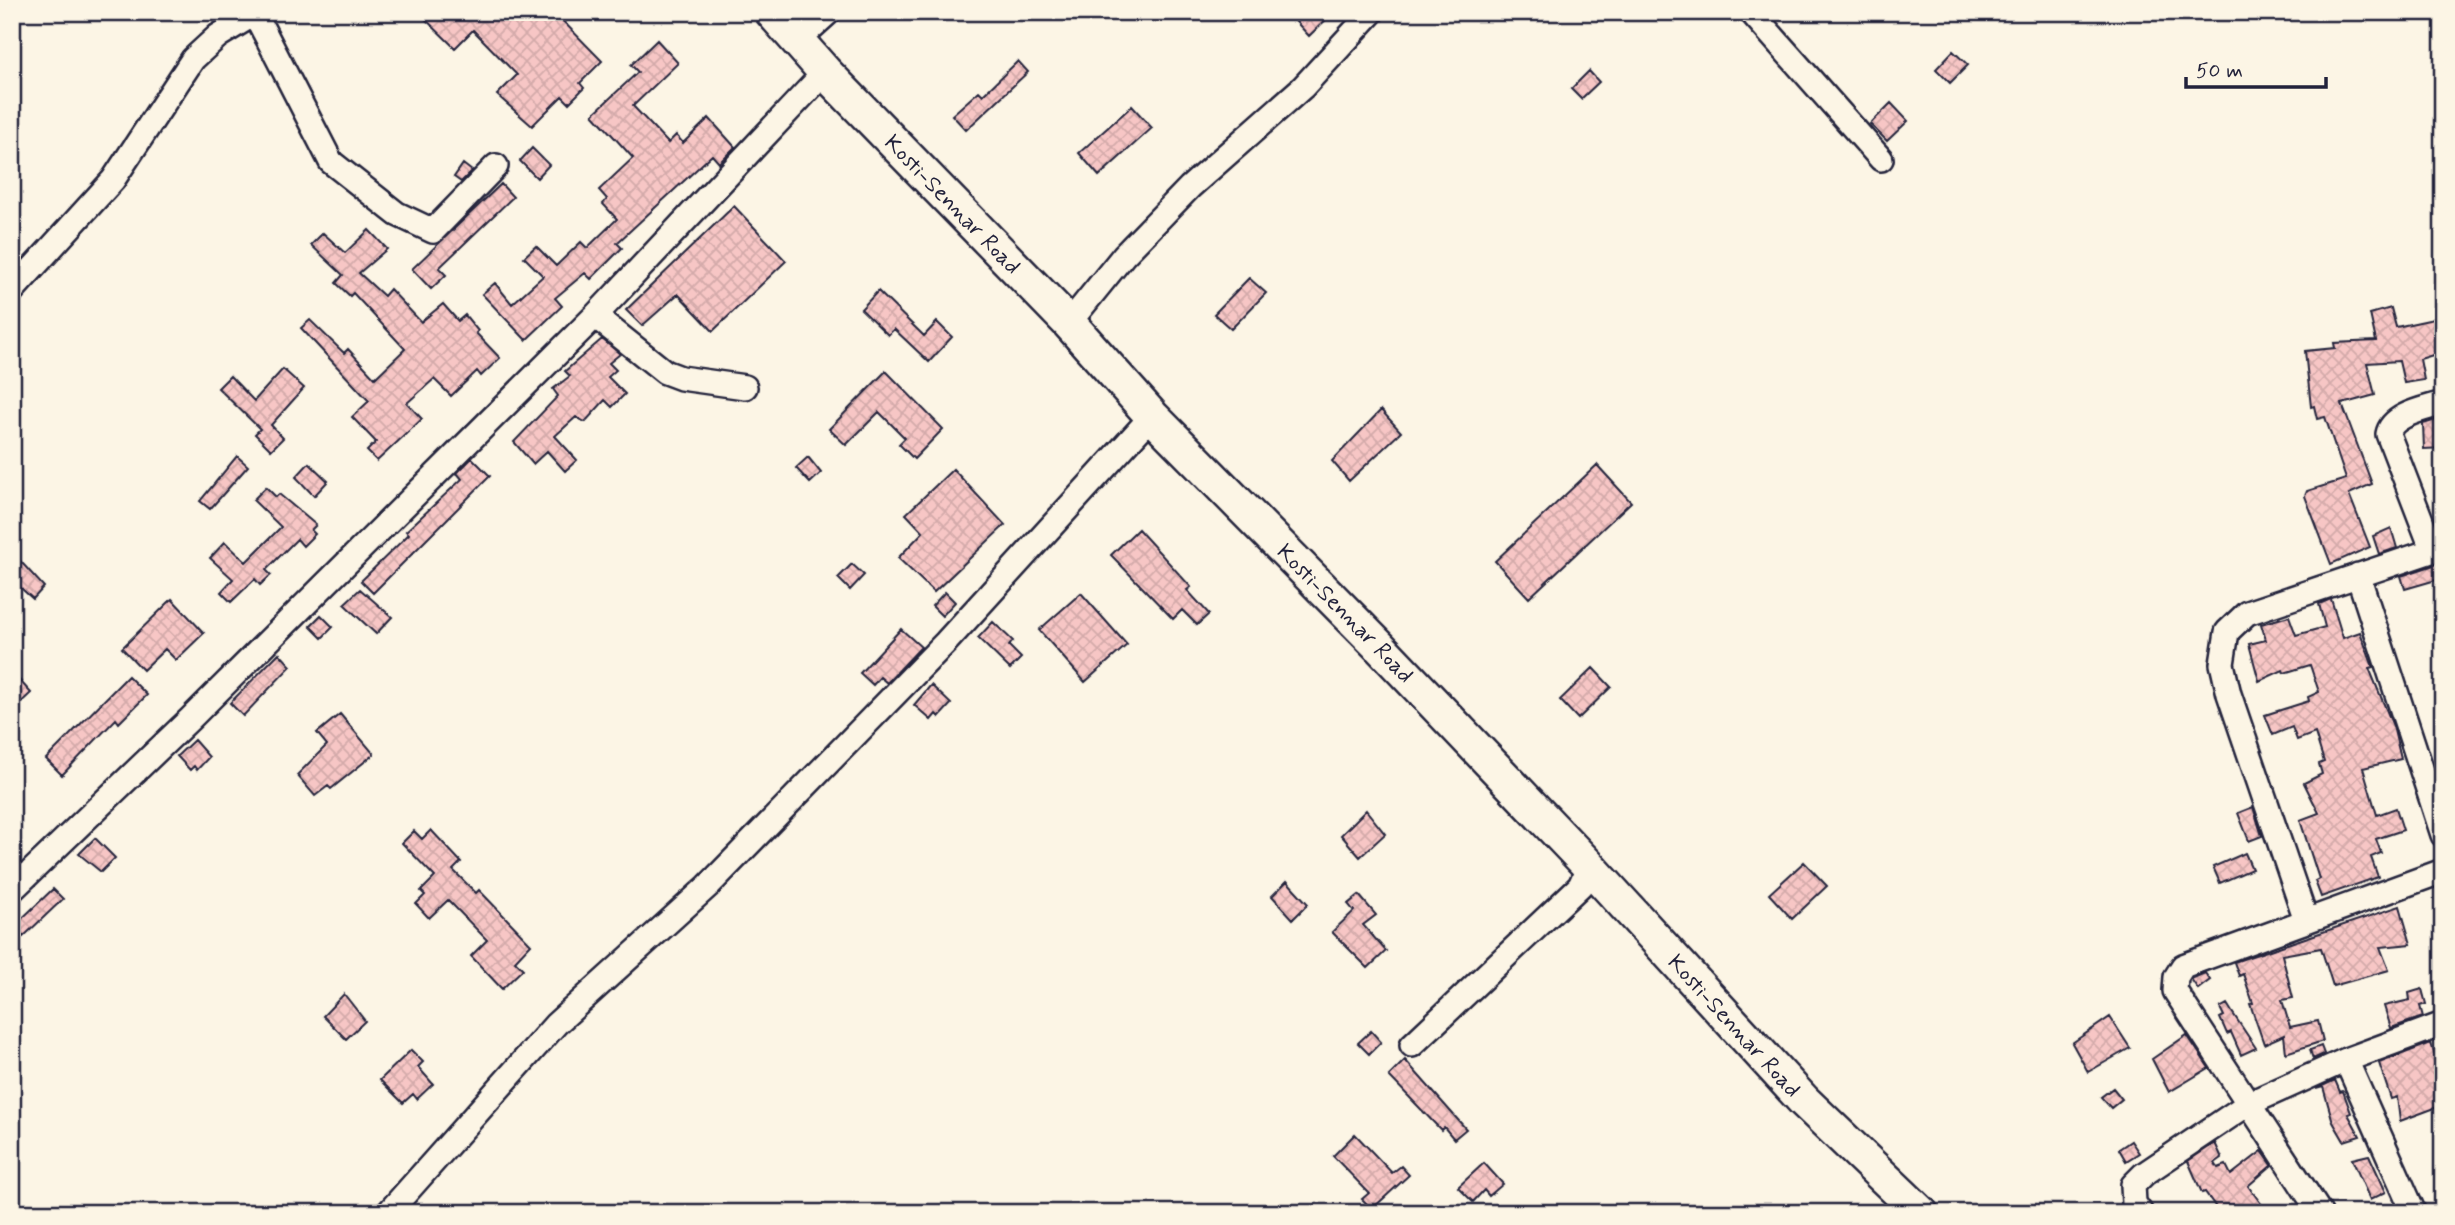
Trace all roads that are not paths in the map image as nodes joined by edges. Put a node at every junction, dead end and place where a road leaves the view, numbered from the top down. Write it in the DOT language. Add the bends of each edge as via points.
graph roads {
  1 [pos="772,12"];
  2 [pos="828,12"];
  3 [pos="1372,12"];
  4 [pos="1751,12"];
  5 [pos="254,13"];
  6 [pos="798,40"];
  7 [pos="825,72"];
  8 [pos="1881,159"];
  9 [pos="496,166"];
  10 [pos="12,291"];
  11 [pos="595,316"];
  12 [pos="1069,323"];
  13 [pos="745,387"];
  14 [pos="2443,403"];
  15 [pos="1152,416"];
  16 [pos="2438,549"];
  17 [pos="2358,575"];
  18 [pos="2443,835"];
  19 [pos="1589,866"];
  20 [pos="2443,871"];
  21 [pos="12,890"];
  22 [pos="2306,920"];
  23 [pos="2443,1024"];
  24 [pos="1412,1045"];
  25 [pos="2346,1060"];
  26 [pos="2248,1104"];
  27 [pos="388,1213"];
  28 [pos="1921,1213"];
  29 [pos="2141,1213"];
  30 [pos="2320,1213"];
  31 [pos="2414,1213"];
  1 -- 6 [label="highway, Kosti-Sennar Road"];
  2 -- 6 [label="street"];
  3 -- 12 [label="street" via="1303,87 1190,187 1124,255"];
  4 -- 8 [label="street"];
  5 -- 9 [label="street" via="331,162 397,214 433,231"];
  5 -- 10 [label="street" via="193,59 113,180"];
  6 -- 7 [label="highway, Kosti-Sennar Road"];
  7 -- 11 [label="street"];
  7 -- 12 [label="highway, Kosti-Sennar Road"];
  11 -- 13 [label="street" via="665,372 681,379"];
  11 -- 21 [label="street"];
  12 -- 15 [label="highway, Kosti-Sennar Road"];
  14 -- 16 [label="street" via="2398,419 2389,426 2388,434"];
  15 -- 19 [label="highway, Kosti-Sennar Road"];
  15 -- 27 [label="street" via="946,642 746,847 556,1024"];
  16 -- 17 [label="street"];
  17 -- 18 [label="street"];
  17 -- 22 [label="street" via="2247,613 2227,632 2222,664"];
  19 -- 24 [label="street" via="1580,886"];
  19 -- 28 [label="highway, Kosti-Sennar Road" via="1804,1101"];
  20 -- 22 [label="street"];
  22 -- 26 [label="street" via="2183,966 2176,977 2175,990"];
  23 -- 25 [label="street"];
  25 -- 26 [label="street"];
  25 -- 31 [label="street"];
  26 -- 29 [label="street" via="2133,1185 2134,1203"];
  26 -- 30 [label="street"];
}
